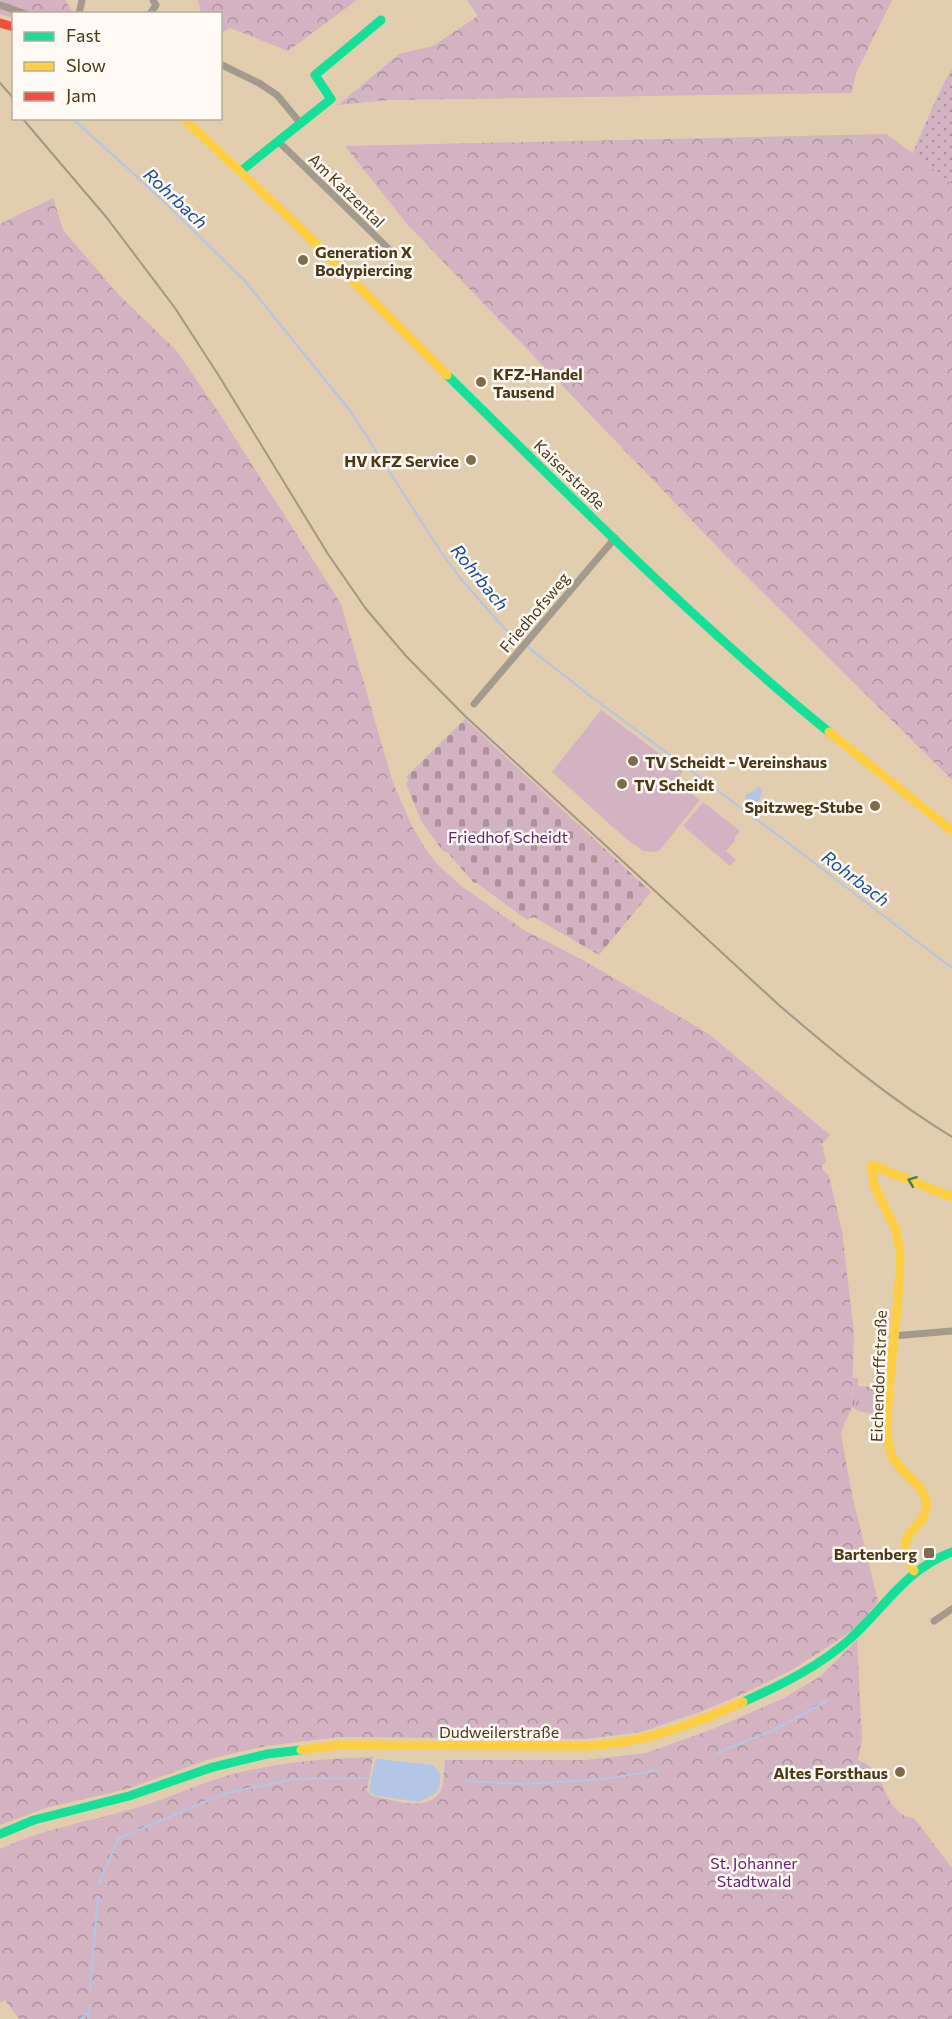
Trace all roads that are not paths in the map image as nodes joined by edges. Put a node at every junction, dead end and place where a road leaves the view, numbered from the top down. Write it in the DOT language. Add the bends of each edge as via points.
graph roads {
  1 [pos="0,4"];
  2 [pos="21,12"];
  3 [pos="381,20"];
  4 [pos="222,65"];
  5 [pos="185,120"];
  6 [pos="301,124"];
  7 [pos="279,142"];
  8 [pos="241,171"];
  9 [pos="397,257"];
  10 [pos="615,538"];
  11 [pos="474,704"];
  12 [pos="952,831"];
  13 [pos="952,1197"];
  14 [pos="952,1331"];
  15 [pos="893,1336"];
  16 [pos="952,1552"];
  17 [pos="914,1571"];
  18 [pos="952,1609"];
  19 [pos="934,1621"];
  20 [pos="0,1834"];
  1 -- 2 [label="street"];
  3 -- 6 [label="street" via="315,75 331,99"];
  4 -- 6 [label="street" via="277,95"];
  5 -- 8 [label="street, Kaiserstraße"];
  6 -- 7 [label="street"];
  7 -- 8 [label="street"];
  7 -- 9 [label="street, Am Katzental"];
  8 -- 10 [label="street, Kaiserstraße"];
  10 -- 11 [label="street, Friedhofsweg"];
  10 -- 12 [label="street, Kaiserstraße" via="774,687"];
  13 -- 15 [label="street, Eichendorffstraße, one-way" via="872,1165 873,1185 898,1237"];
  14 -- 15 [label="street"];
  15 -- 17 [label="street, Eichendorffstraße" via="888,1444 896,1465 924,1493 927,1503 924,1516 903,1543 906,1561"];
  16 -- 17 [label="street, Dudweilerstraße"];
  17 -- 20 [label="street, Dudweilerstraße" via="862,1627 814,1665 750,1700 664,1734 585,1746 340,1745 267,1754 34,1820"];
  18 -- 19 [label="street"];
}
